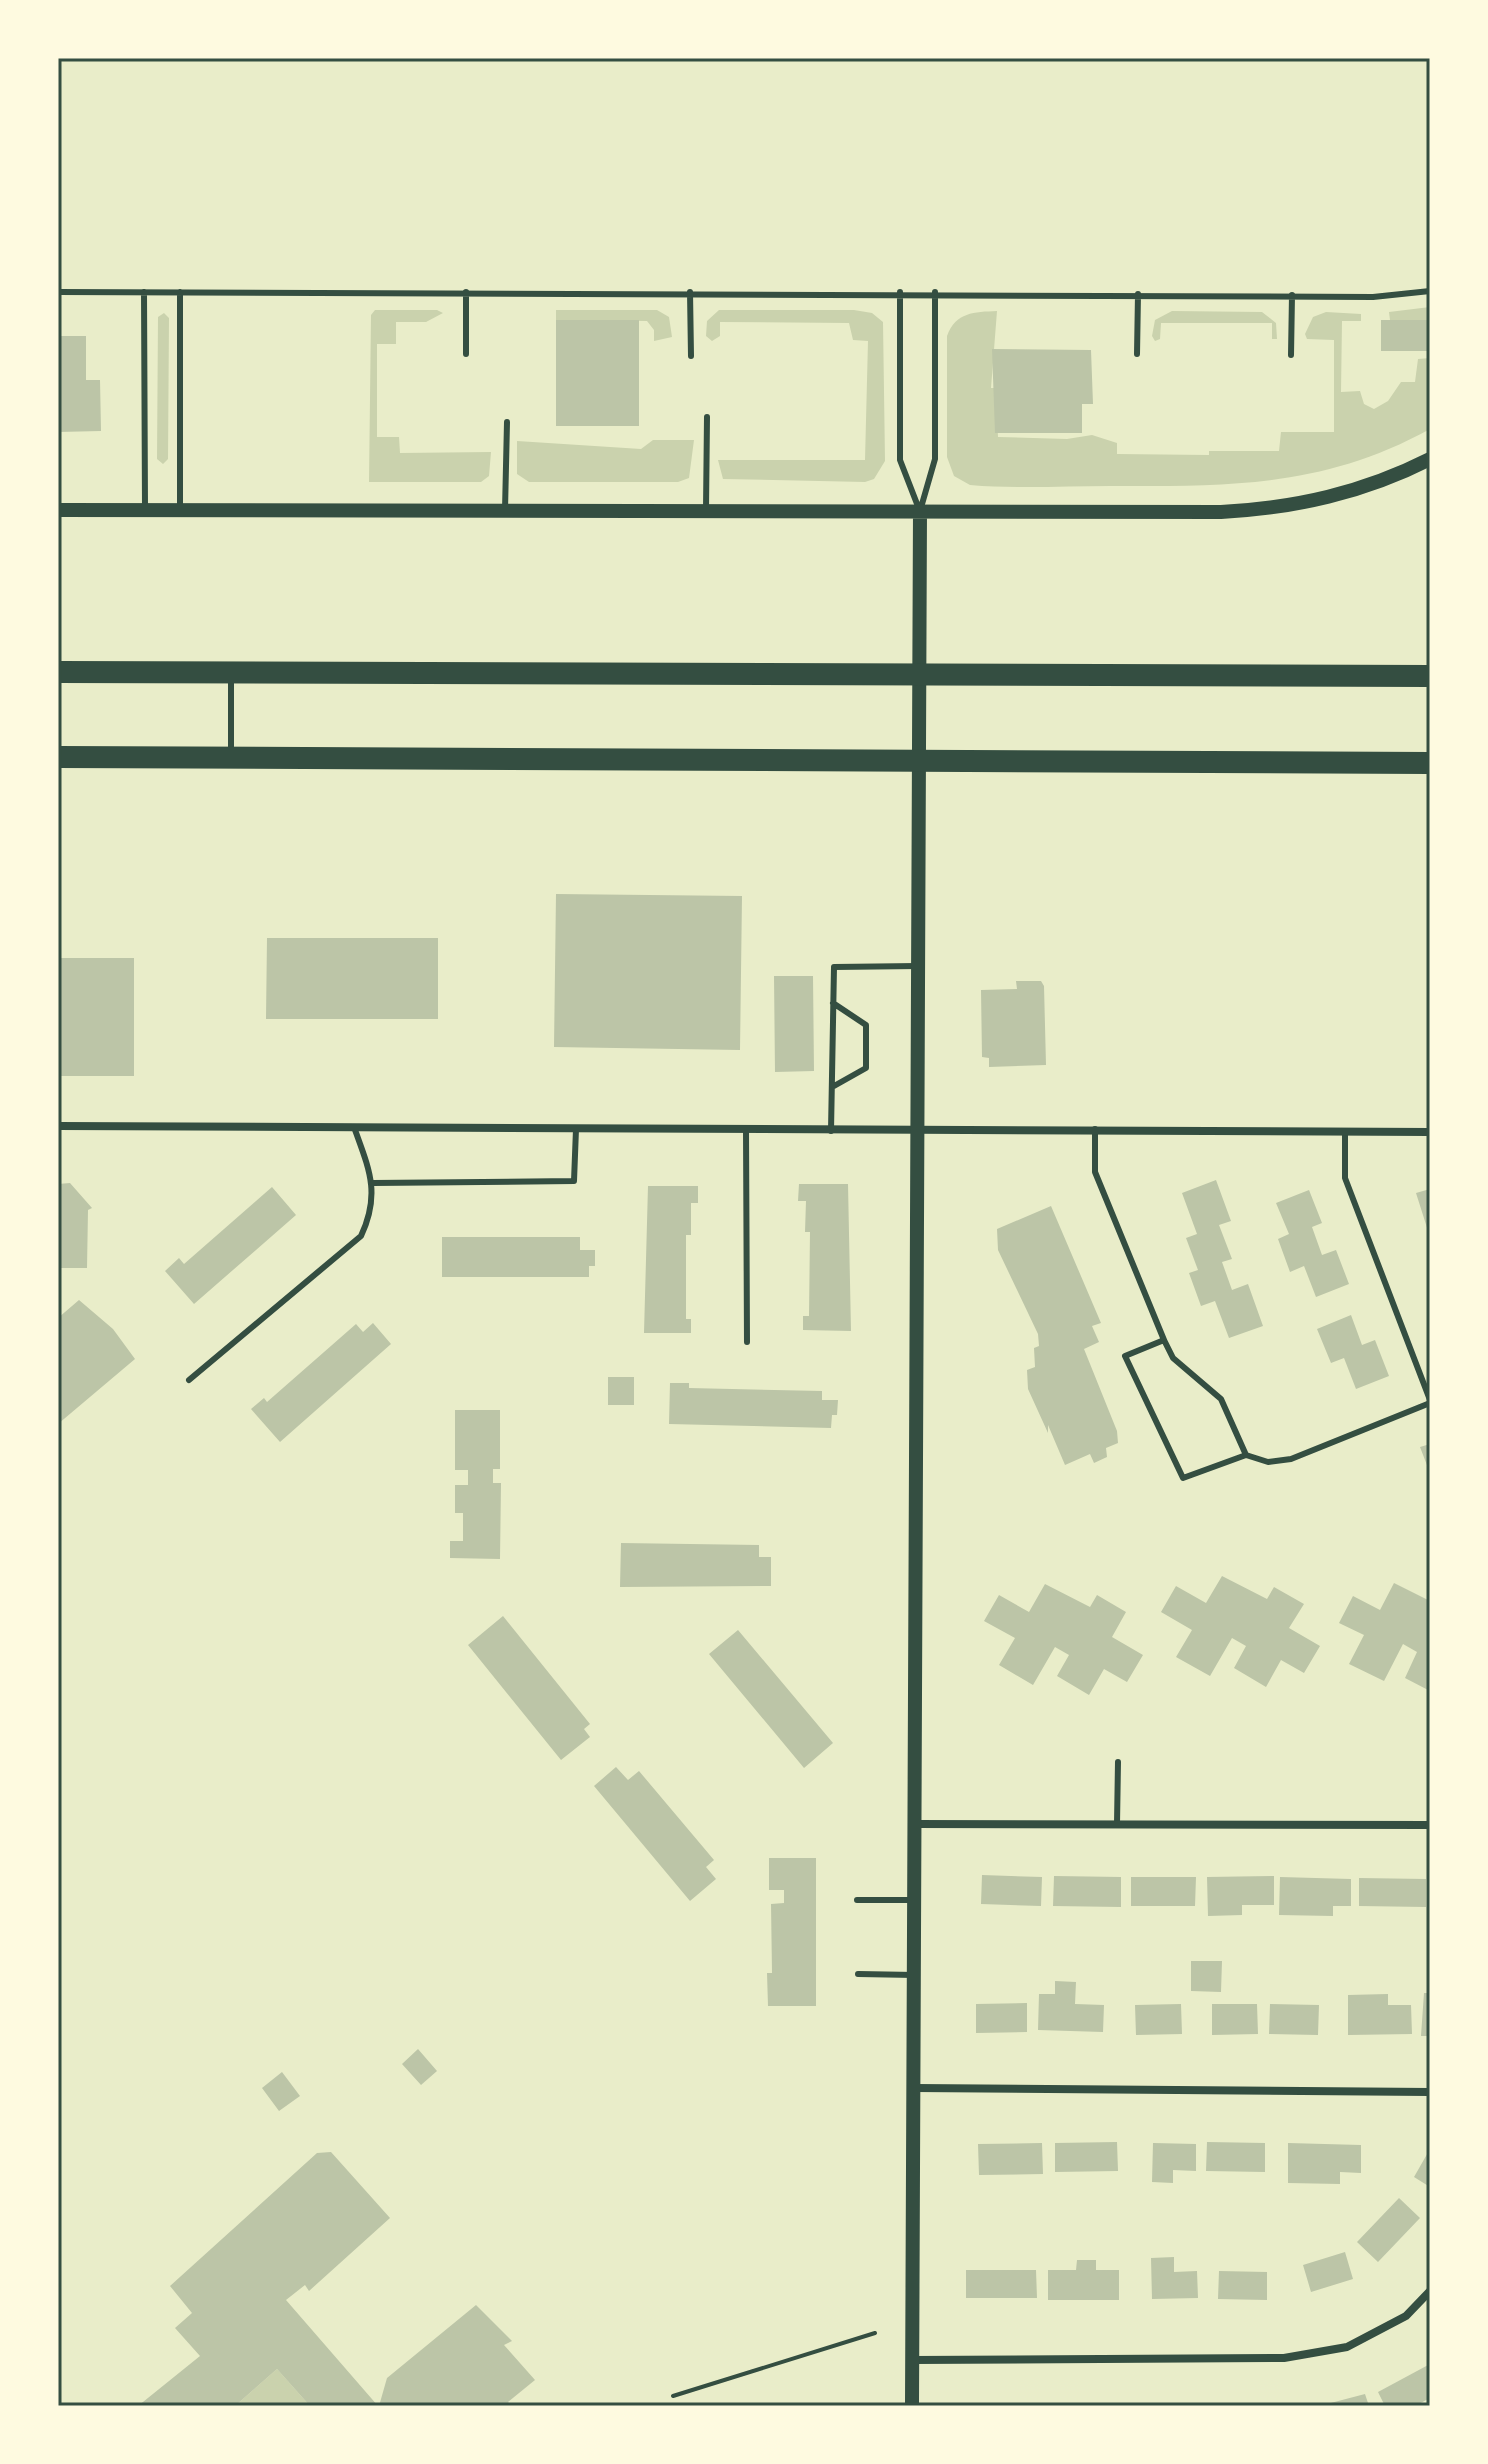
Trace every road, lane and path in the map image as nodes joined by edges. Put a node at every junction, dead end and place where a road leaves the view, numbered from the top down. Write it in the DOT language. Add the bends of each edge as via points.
graph roads {
  1 [pos="1430,291"];
  2 [pos="58,292"];
  3 [pos="144,292"];
  4 [pos="180,292"];
  5 [pos="466,292"];
  6 [pos="690,292"];
  7 [pos="900,292"];
  8 [pos="935,292"];
  9 [pos="1138,294"];
  10 [pos="1292,295"];
  11 [pos="466,354"];
  12 [pos="1137,354"];
  13 [pos="1291,355"];
  14 [pos="691,356"];
  15 [pos="707,417"];
  16 [pos="507,422"];
  17 [pos="1430,459"];
  18 [pos="58,510"];
  19 [pos="145,510"];
  20 [pos="180,510"];
  21 [pos="505,510"];
  22 [pos="706,510"];
  23 [pos="920,511"];
  24 [pos="58,672"];
  25 [pos="231,672"];
  26 [pos="1430,676"];
  27 [pos="58,757"];
  28 [pos="231,757"];
  29 [pos="1430,763"];
  30 [pos="918,966"];
  31 [pos="833,1003"];
  32 [pos="834,1086"];
  33 [pos="58,1126"];
  34 [pos="354,1127"];
  35 [pos="576,1129"];
  36 [pos="1095,1129"];
  37 [pos="746,1130"];
  38 [pos="917,1130"];
  39 [pos="831,1131"];
  40 [pos="1345,1131"];
  41 [pos="1430,1132"];
  42 [pos="373,1183"];
  43 [pos="1164,1340"];
  44 [pos="747,1342"];
  45 [pos="189,1380"];
  46 [pos="1430,1401"];
  47 [pos="1246,1455"];
  48 [pos="1118,1762"];
  49 [pos="915,1824"];
  50 [pos="1117,1824"];
  51 [pos="1430,1825"];
  52 [pos="857,1900"];
  53 [pos="915,1900"];
  54 [pos="858,1974"];
  55 [pos="915,1975"];
  56 [pos="915,2088"];
  57 [pos="1430,2092"];
  58 [pos="1430,2291"];
  59 [pos="875,2333"];
  60 [pos="913,2360"];
  61 [pos="673,2396"];
  62 [pos="912,2406"];
  1 -- 10 [label="lane" via="1373,297"];
  2 -- 3 [label="lane"];
  3 -- 4 [label="lane"];
  3 -- 19 [label="lane"];
  4 -- 5 [label="lane"];
  4 -- 20 [label="lane"];
  5 -- 6 [label="lane"];
  5 -- 11 [label="lane"];
  6 -- 7 [label="lane"];
  6 -- 14 [label="lane"];
  7 -- 8 [label="lane"];
  7 -- 23 [label="lane" via="900,460"];
  8 -- 9 [label="lane"];
  8 -- 23 [label="lane" via="935,459"];
  9 -- 10 [label="lane"];
  9 -- 12 [label="lane"];
  10 -- 13 [label="lane"];
  15 -- 22 [label="lane"];
  16 -- 21 [label="lane"];
  17 -- 23 [label="street" via="1324,500 1264,510"];
  18 -- 19 [label="street"];
  19 -- 20 [label="street"];
  20 -- 21 [label="street"];
  21 -- 22 [label="street"];
  22 -- 23 [label="street"];
  23 -- 30 [label="street"];
  24 -- 25 [label="highway"];
  25 -- 26 [label="highway"];
  25 -- 28 [label="lane"];
  27 -- 28 [label="highway"];
  28 -- 29 [label="highway"];
  30 -- 31 [label="lane" via="834,967"];
  30 -- 38 [label="street"];
  31 -- 32 [label="lane"];
  31 -- 32 [label="lane" via="866,1025 866,1068"];
  32 -- 39 [label="lane"];
  33 -- 34 [label="street"];
  34 -- 35 [label="street"];
  34 -- 42 [label="lane"];
  35 -- 37 [label="street"];
  35 -- 42 [label="lane" via="574,1181"];
  36 -- 38 [label="street"];
  36 -- 40 [label="street"];
  36 -- 43 [label="lane" via="1095,1172"];
  37 -- 39 [label="street"];
  37 -- 44 [label="lane"];
  38 -- 39 [label="street"];
  38 -- 49 [label="street"];
  40 -- 41 [label="street"];
  40 -- 46 [label="lane" via="1345,1178"];
  42 -- 45 [label="lane" via="372,1213 361,1236"];
  43 -- 47 [label="lane" via="1173,1358 1221,1399"];
  43 -- 47 [label="lane" via="1125,1356 1183,1478"];
  46 -- 47 [label="lane" via="1291,1459 1268,1462"];
  48 -- 50 [label="lane"];
  49 -- 50 [label="street"];
  49 -- 53 [label="street"];
  50 -- 51 [label="street"];
  52 -- 53 [label="lane"];
  53 -- 55 [label="street"];
  54 -- 55 [label="lane"];
  55 -- 56 [label="street"];
  56 -- 57 [label="street"];
  56 -- 60 [label="street"];
  58 -- 60 [label="street" via="1406,2316 1347,2347 1284,2358"];
  59 -- 61 [label="path"];
  60 -- 62 [label="street"];
}
